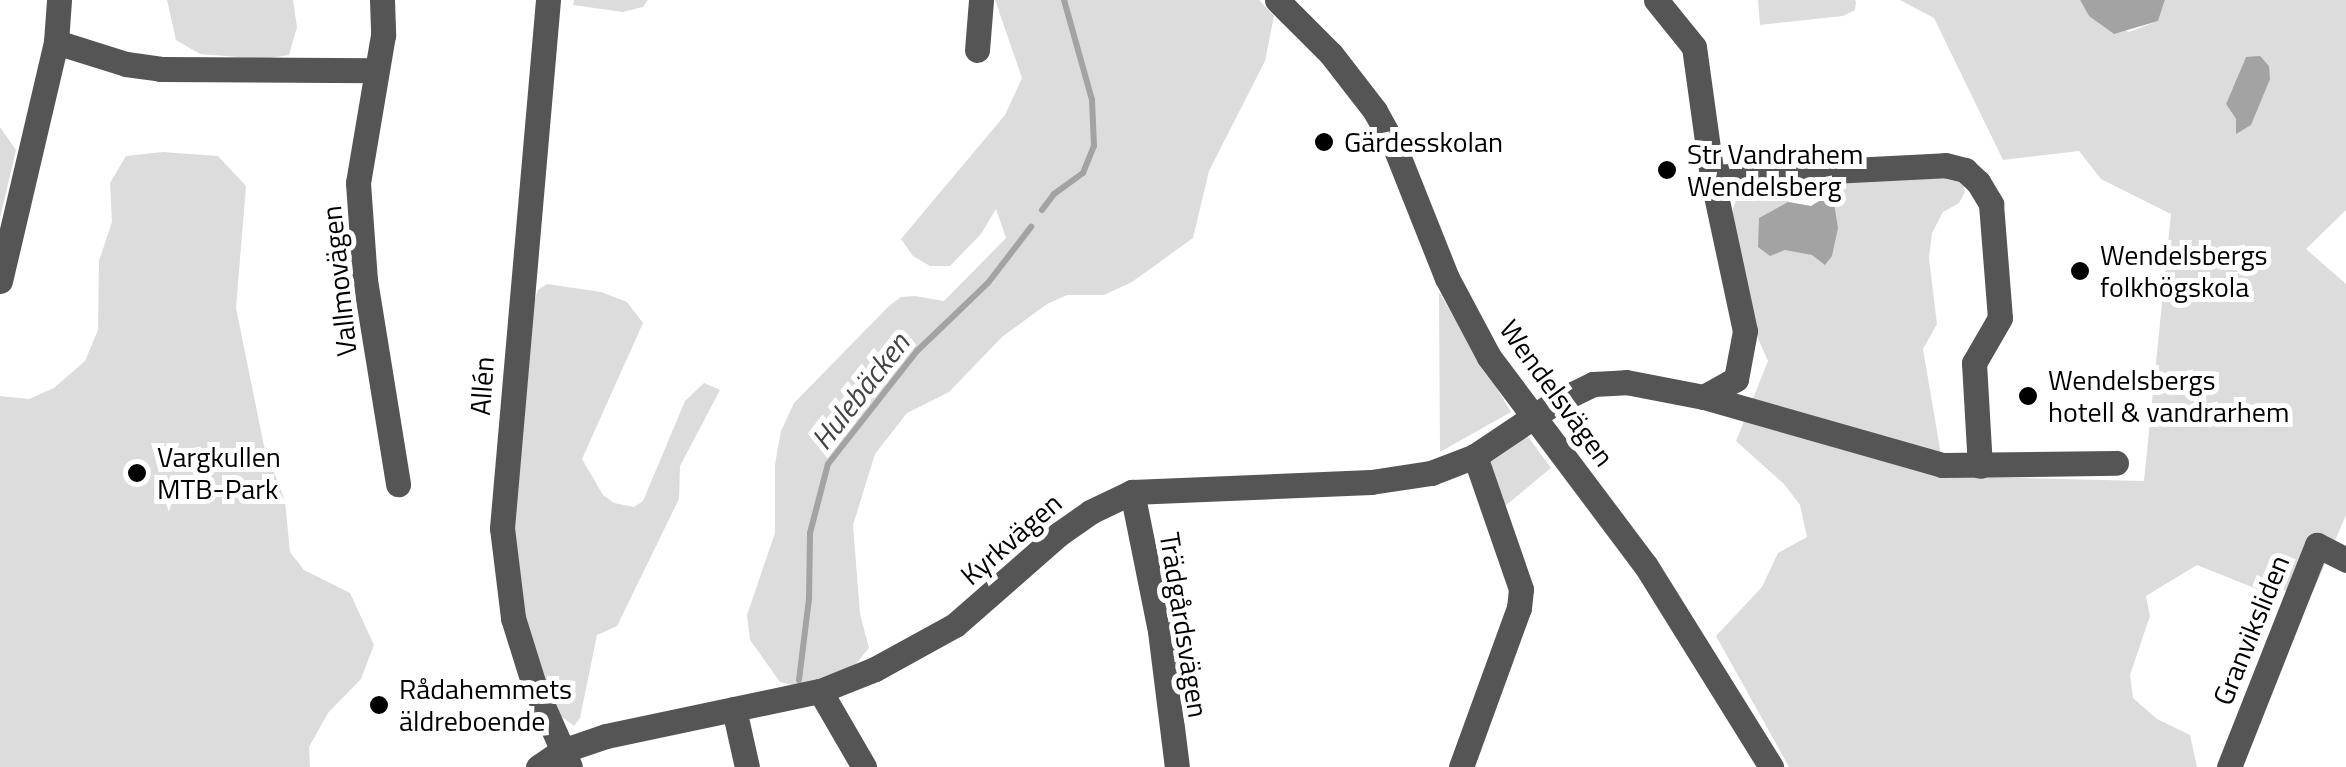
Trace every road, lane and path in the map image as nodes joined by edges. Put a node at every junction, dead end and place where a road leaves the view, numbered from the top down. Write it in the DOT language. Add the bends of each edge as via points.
graph roads {
  1 [pos="59,0"];
  2 [pos="382,0"];
  3 [pos="548,0"];
  4 [pos="981,0"];
  5 [pos="1276,0"];
  6 [pos="1656,0"];
  7 [pos="56,42"];
  8 [pos="977,50"];
  9 [pos="374,70"];
  10 [pos="1712,177"];
  11 [pos="0,281"];
  12 [pos="1704,398"];
  13 [pos="1534,417"];
  14 [pos="1475,456"];
  15 [pos="2116,463"];
  16 [pos="1980,466"];
  17 [pos="398,484"];
  18 [pos="1132,492"];
  19 [pos="2346,560"];
  20 [pos="820,691"];
  21 [pos="734,710"];
  22 [pos="566,759"];
  23 [pos="538,767"];
  24 [pos="747,767"];
  25 [pos="864,767"];
  26 [pos="1176,767"];
  27 [pos="1461,767"];
  28 [pos="1771,767"];
  29 [pos="2228,767"];
  1 -- 7 [label="street"];
  2 -- 9 [label="street, Vallmovägen"];
  3 -- 22 [label="street, Allén" via="502,528 511,608"];
  4 -- 8 [label="street"];
  5 -- 13 [label="street, Wendelsvägen" via="1375,110 1455,292 1489,356"];
  6 -- 10 [label="street" via="1694,46"];
  7 -- 9 [label="street" via="160,69"];
  7 -- 11 [label="street"];
  9 -- 17 [label="street, Vallmovägen" via="358,183"];
  10 -- 12 [label="street" via="1745,331 1736,380"];
  10 -- 16 [label="street" via="1946,165 1978,182 1991,204 2000,318 1974,363"];
  12 -- 13 [label="street, Kyrkvägen" via="1608,382 1575,391"];
  12 -- 16 [label="street, Kyrkvägen" via="1942,465"];
  13 -- 14 [label="street, Kyrkvägen"];
  13 -- 28 [label="street, Wendelsvägen" via="1646,566"];
  14 -- 18 [label="street, Kyrkvägen" via="1404,479"];
  14 -- 27 [label="street" via="1521,590"];
  15 -- 16 [label="street, Kyrkvägen"];
  18 -- 20 [label="street, Kyrkvägen" via="1060,534 956,626"];
  18 -- 26 [label="street, Trädgårdsvägen" via="1160,631"];
  19 -- 29 [label="street, Granviksliden" via="2318,545"];
  20 -- 21 [label="street, Kyrkvägen"];
  20 -- 25 [label="street"];
  21 -- 22 [label="street, Kyrkvägen" via="606,736"];
  21 -- 24 [label="street"];
  22 -- 23 [label="street, Kyrkvägen"];
}
